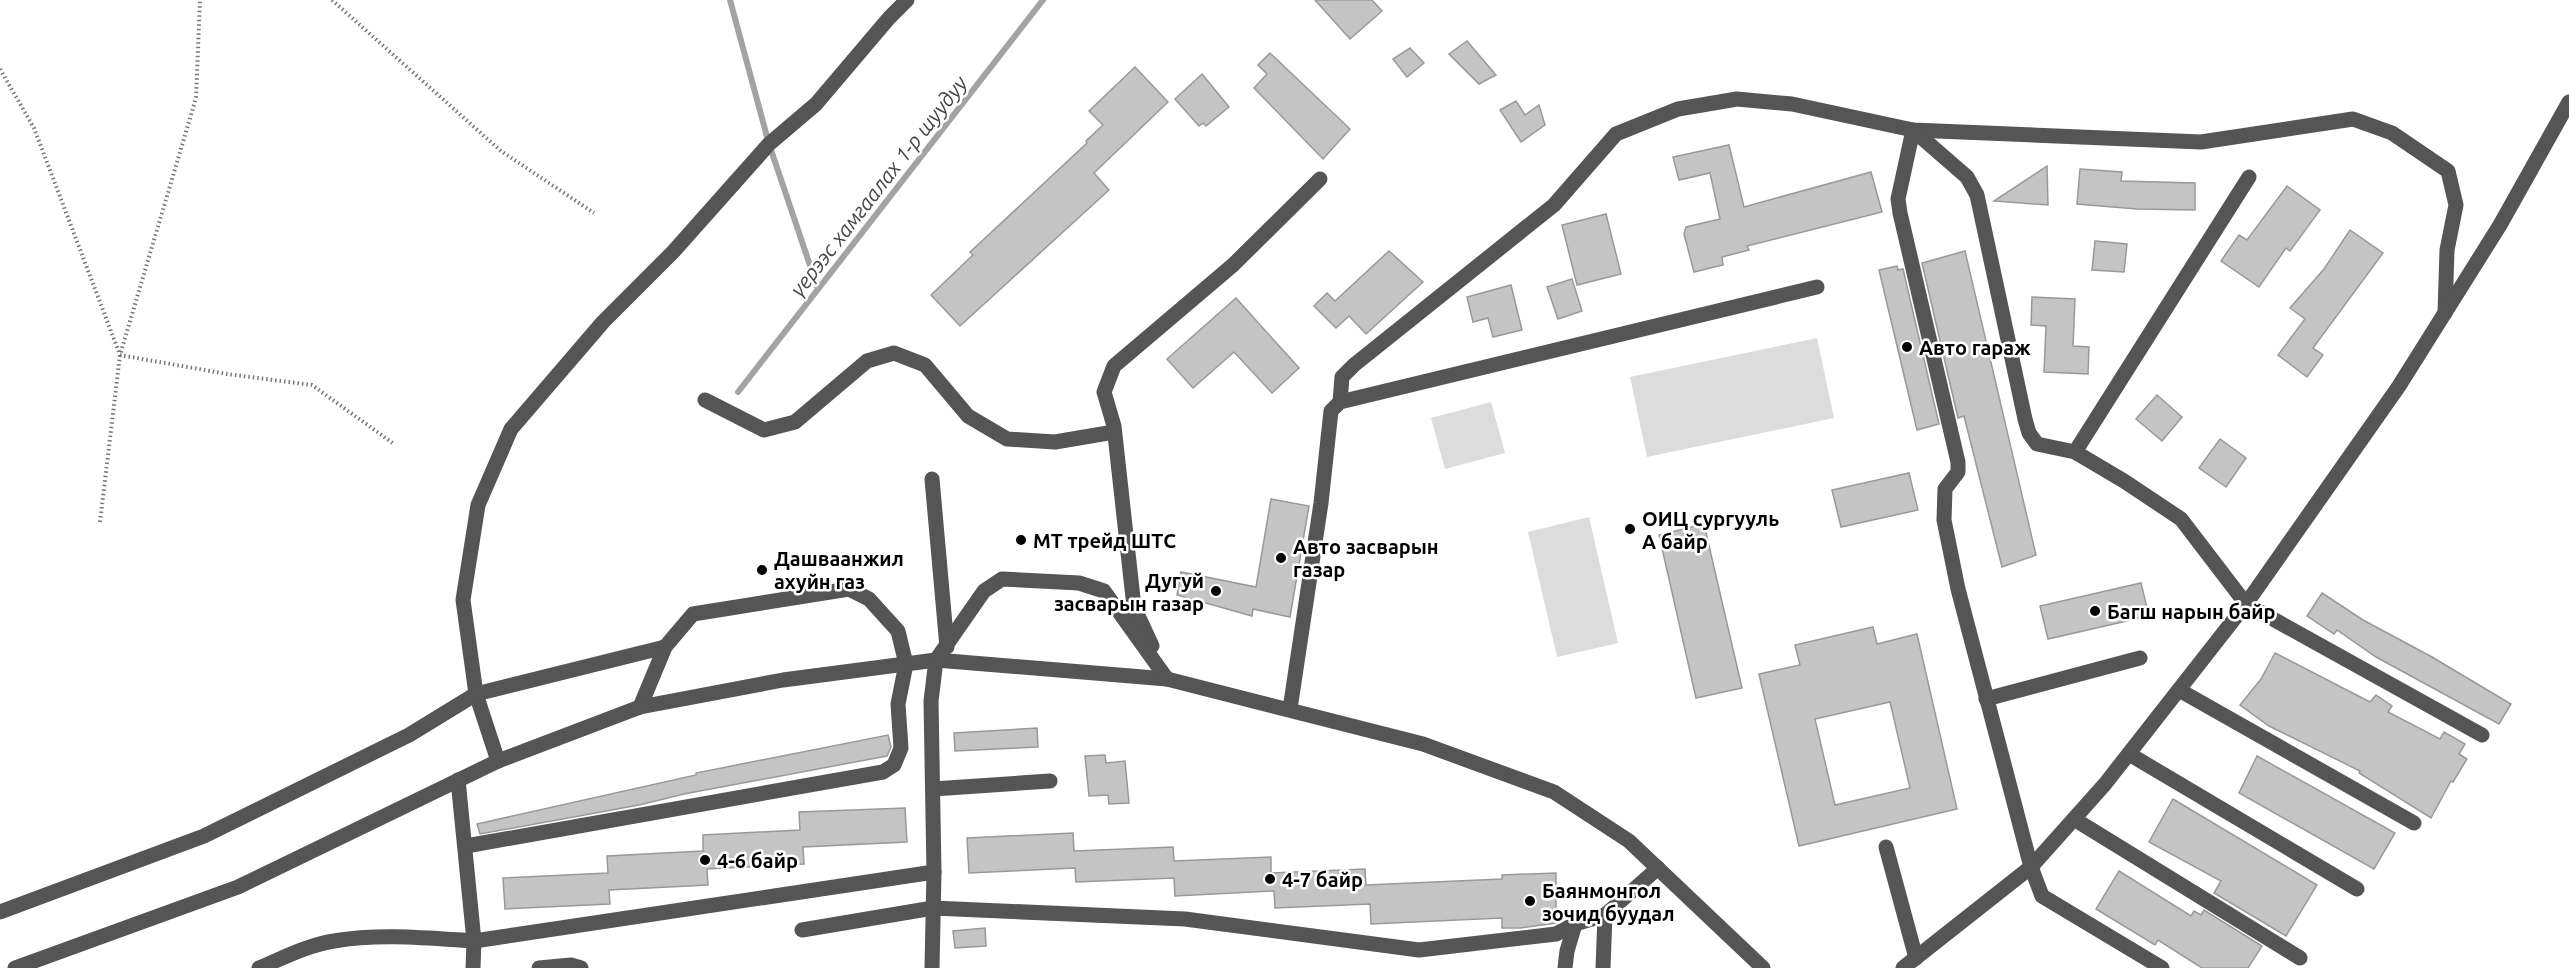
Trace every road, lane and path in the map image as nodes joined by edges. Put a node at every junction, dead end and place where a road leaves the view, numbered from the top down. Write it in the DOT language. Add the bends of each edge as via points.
graph roads {
  1 [pos="200,0"];
  2 [pos="332,0"];
  3 [pos="907,0"];
  4 [pos="0,69"];
  5 [pos="2569,102"];
  6 [pos="1914,130"];
  7 [pos="2249,177"];
  8 [pos="1320,179"];
  9 [pos="594,213"];
  10 [pos="1817,286"];
  11 [pos="2445,313"];
  12 [pos="120,355"];
  13 [pos="705,400"];
  14 [pos="1340,402"];
  15 [pos="1114,432"];
  16 [pos="394,444"];
  17 [pos="2075,452"];
  18 [pos="932,479"];
  19 [pos="100,522"];
  20 [pos="2246,604"];
  21 [pos="665,647"];
  22 [pos="947,647"];
  23 [pos="2140,658"];
  24 [pos="936,660"];
  25 [pos="906,664"];
  26 [pos="1167,679"];
  27 [pos="2179,690"];
  28 [pos="476,694"];
  29 [pos="1986,699"];
  30 [pos="640,707"];
  31 [pos="1290,709"];
  32 [pos="2482,735"];
  33 [pos="2129,754"];
  34 [pos="498,760"];
  35 [pos="458,780"];
  36 [pos="1050,781"];
  37 [pos="933,789"];
  38 [pos="2074,819"];
  39 [pos="2414,823"];
  40 [pos="466,846"];
  41 [pos="1886,847"];
  42 [pos="2031,867"];
  43 [pos="1658,868"];
  44 [pos="934,872"];
  45 [pos="2356,889"];
  46 [pos="933,908"];
  47 [pos="0,912"];
  48 [pos="1605,915"];
  49 [pos="1575,924"];
  50 [pos="802,930"];
  51 [pos="474,941"];
  52 [pos="1916,958"];
  53 [pos="2300,958"];
  54 [pos="15,968"];
  55 [pos="259,968"];
  56 [pos="472,968"];
  57 [pos="539,968"];
  58 [pos="581,968"];
  59 [pos="932,968"];
  60 [pos="1565,968"];
  61 [pos="1603,968"];
  62 [pos="1763,968"];
  63 [pos="1903,968"];
  64 [pos="2162,968"];
  1 -- 12 [label="path" via="196,98"];
  2 -- 9 [label="path" via="501,151"];
  3 -- 28 [label="street" via="816,104 769,144 673,252 603,322 511,429 478,505 463,600"];
  4 -- 12 [label="path" via="34,128"];
  5 -- 11 [label="street"];
  6 -- 11 [label="street" via="2201,142 2353,119 2392,134 2448,171 2456,205 2447,250"];
  6 -- 14 [label="street" via="1792,104 1737,99 1678,109 1616,134 1554,205 1354,365 1342,377"];
  6 -- 17 [label="street" via="1967,177 1977,195 2029,433 2037,444"];
  6 -- 29 [label="street" via="1899,200 1900,213 1958,462 1958,472 1945,489 1944,520"];
  7 -- 17 [label="street"];
  8 -- 15 [label="street" via="1233,265 1114,366 1104,392"];
  10 -- 14 [label="street"];
  11 -- 20 [label="street" via="2399,386"];
  12 -- 16 [label="path" via="312,385"];
  12 -- 19 [label="path"];
  13 -- 15 [label="street" via="764,430 795,422 867,361 894,353 925,365 968,416 1007,439 1055,442"];
  14 -- 31 [label="street" via="1331,411"];
  15 -- 26 [label="street" via="1134,607"];
  17 -- 20 [label="street" via="2181,519"];
  18 -- 22 [label="street"];
  20 -- 27 [label="street"];
  20 -- 32 [label="street"];
  21 -- 25 [label="street" via="693,614 849,589 869,599 898,632"];
  21 -- 28 [label="street"];
  21 -- 30 [label="street"];
  22 -- 24 [label="street"];
  22 -- 26 [label="street" via="984,591 1002,579 1079,583 1104,591"];
  23 -- 29 [label="street"];
  24 -- 25 [label="street"];
  24 -- 26 [label="street"];
  24 -- 37 [label="street" via="932,701"];
  25 -- 30 [label="street" via="783,680"];
  25 -- 40 [label="street" via="898,704 901,748 894,765 883,772"];
  26 -- 31 [label="street"];
  27 -- 33 [label="street"];
  27 -- 39 [label="street"];
  28 -- 34 [label="street"];
  28 -- 47 [label="street" via="409,735 204,836"];
  29 -- 42 [label="street"];
  30 -- 34 [label="street"];
  31 -- 43 [label="street" via="1423,744 1554,792 1629,841"];
  33 -- 38 [label="street"];
  33 -- 45 [label="street"];
  34 -- 35 [label="street"];
  35 -- 40 [label="street"];
  35 -- 54 [label="street" via="238,887"];
  36 -- 37 [label="street"];
  37 -- 44 [label="street"];
  38 -- 42 [label="street"];
  38 -- 53 [label="street"];
  40 -- 51 [label="street"];
  41 -- 52 [label="street"];
  42 -- 52 [label="street"];
  42 -- 64 [label="street" via="2042,896"];
  43 -- 48 [label="street"];
  43 -- 62 [label="street"];
  44 -- 46 [label="street"];
  44 -- 51 [label="street"];
  46 -- 49 [label="street" via="1185,919 1419,950 1556,934"];
  46 -- 50 [label="street"];
  46 -- 59 [label="street"];
  48 -- 49 [label="street"];
  48 -- 61 [label="street"];
  49 -- 60 [label="street"];
  51 -- 55 [label="street" via="406,937 333,941"];
  51 -- 56 [label="street"];
  52 -- 63 [label="street"];
  57 -- 58 [label="street"];
}
